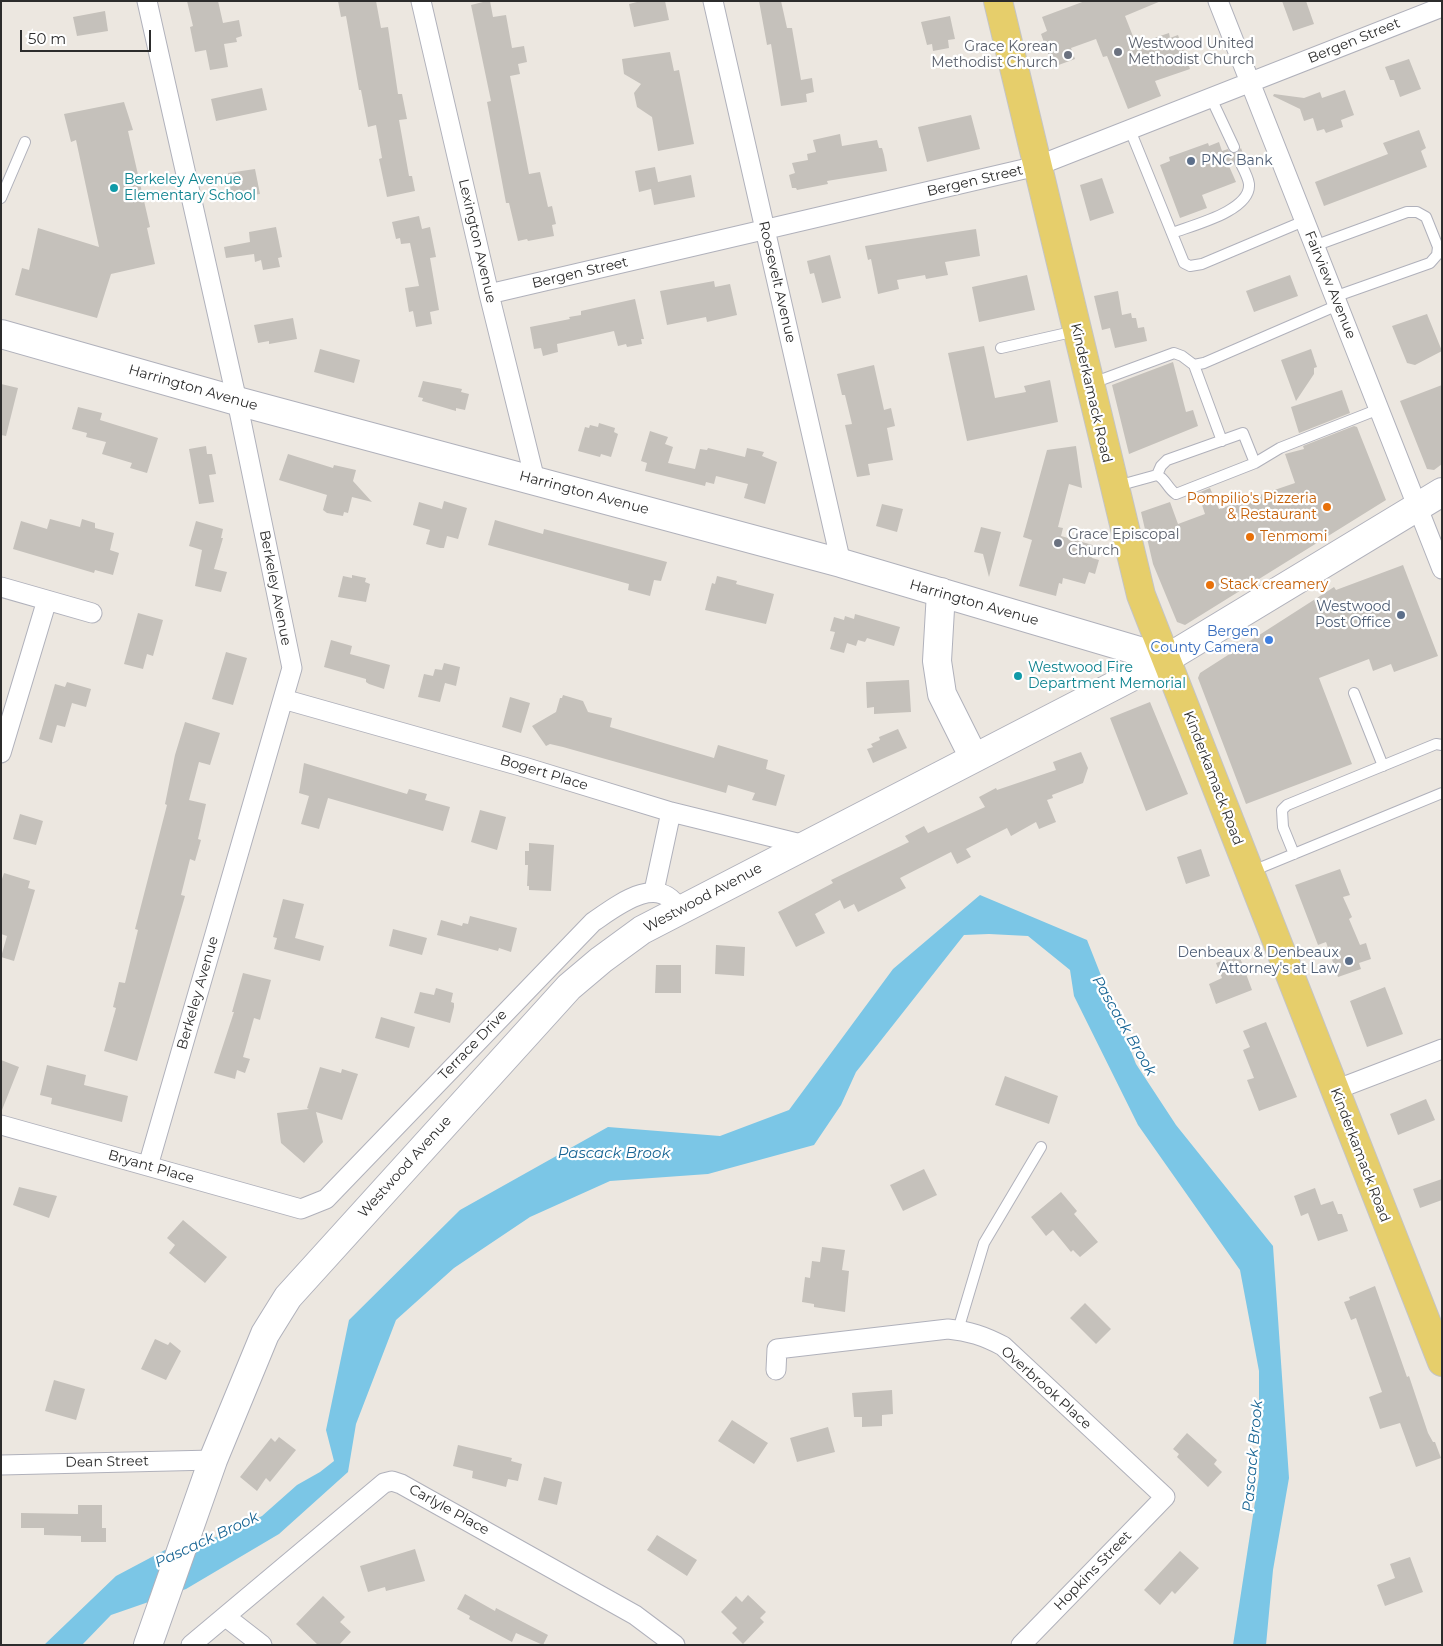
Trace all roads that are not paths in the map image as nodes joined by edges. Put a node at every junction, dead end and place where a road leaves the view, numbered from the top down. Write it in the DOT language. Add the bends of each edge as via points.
graph roads {
  1 [pos="147,1"];
  2 [pos="422,1"];
  3 [pos="713,1"];
  4 [pos="998,1"];
  5 [pos="1218,1"];
  6 [pos="1442,6"];
  7 [pos="1250,83"];
  8 [pos="1211,98"];
  9 [pos="1130,130"];
  10 [pos="25,142"];
  11 [pos="1234,147"];
  12 [pos="1240,162"];
  13 [pos="1037,166"];
  14 [pos="1,198"];
  15 [pos="1304,221"];
  16 [pos="765,230"];
  17 [pos="1172,233"];
  18 [pos="1314,246"];
  19 [pos="489,294"];
  20 [pos="1336,301"];
  21 [pos="1076,331"];
  22 [pos="1,334"];
  23 [pos="1002,348"];
  24 [pos="1194,365"];
  25 [pos="1089,384"];
  26 [pos="237,401"];
  27 [pos="1379,410"];
  28 [pos="1222,441"];
  29 [pos="1255,463"];
  30 [pos="1157,475"];
  31 [pos="535,480"];
  32 [pos="1114,487"];
  33 [pos="1442,492"];
  34 [pos="1418,507"];
  35 [pos="841,564"];
  36 [pos="1442,569"];
  37 [pos="1,587"];
  38 [pos="941,592"];
  39 [pos="47,600"];
  40 [pos="92,613"];
  41 [pos="1166,659"];
  42 [pos="1354,693"];
  43 [pos="283,699"];
  44 [pos="1442,745"];
  45 [pos="1,753"];
  46 [pos="974,758"];
  47 [pos="1383,766"];
  48 [pos="1442,793"];
  49 [pos="671,812"];
  50 [pos="805,845"];
  51 [pos="1294,854"];
  52 [pos="1250,872"];
  53 [pos="654,891"];
  54 [pos="679,910"];
  55 [pos="1442,1049"];
  56 [pos="1335,1090"];
  57 [pos="1,1125"];
  58 [pos="1041,1147"];
  59 [pos="148,1166"];
  60 [pos="301,1210"];
  61 [pos="958,1330"];
  62 [pos="1442,1362"];
  63 [pos="776,1370"];
  64 [pos="213,1460"];
  65 [pos="1,1464"];
  66 [pos="1165,1498"];
  67 [pos="226,1617"];
  68 [pos="148,1645"];
  69 [pos="191,1645"];
  70 [pos="262,1645"];
  71 [pos="675,1645"];
  72 [pos="1021,1645"];
  1 -- 26 [label="street, Berkeley Avenue"];
  2 -- 19 [label="street, Lexington Avenue"];
  3 -- 16 [label="street, Roosevelt Avenue"];
  4 -- 13 [label="main road, Kinderkamack Road"];
  5 -- 7 [label="street, Fairview Avenue"];
  6 -- 7 [label="street, Bergen Street"];
  7 -- 8 [label="street, Bergen Street"];
  7 -- 15 [label="street, Fairview Avenue"];
  8 -- 9 [label="street, Bergen Street"];
  8 -- 11 [label="lane"];
  9 -- 13 [label="street, Bergen Street"];
  9 -- 17 [label="lane"];
  10 -- 14 [label="lane"];
  12 -- 17 [label="lane" via="1249,183 1246,198 1236,207"];
  13 -- 16 [label="street, Bergen Street"];
  13 -- 21 [label="main road, Kinderkamack Road"];
  15 -- 17 [label="lane" via="1202,264 1190,266 1184,263"];
  15 -- 18 [label="street, Fairview Avenue"];
  16 -- 19 [label="street, Bergen Street"];
  16 -- 35 [label="street, Roosevelt Avenue"];
  18 -- 20 [label="street, Fairview Avenue"];
  18 -- 20 [label="lane" via="1407,212 1417,212 1426,217 1438,247 1430,263"];
  19 -- 31 [label="street, Lexington Avenue"];
  20 -- 24 [label="lane"];
  20 -- 27 [label="street, Fairview Avenue"];
  21 -- 23 [label="lane"];
  21 -- 25 [label="main road, Kinderkamack Road"];
  22 -- 26 [label="street, Harrington Avenue"];
  24 -- 25 [label="lane" via="1174,353"];
  24 -- 28 [label="lane"];
  25 -- 32 [label="main road, Kinderkamack Road"];
  26 -- 31 [label="street, Harrington Avenue"];
  26 -- 43 [label="street, Berkeley Avenue" via="292,668"];
  27 -- 29 [label="lane" via="1280,448"];
  27 -- 34 [label="street, Fairview Avenue"];
  28 -- 29 [label="lane" via="1243,433"];
  28 -- 30 [label="lane" via="1167,460"];
  29 -- 30 [label="lane" via="1176,494"];
  30 -- 32 [label="lane"];
  31 -- 35 [label="street, Harrington Avenue"];
  32 -- 41 [label="main road, Kinderkamack Road" via="1141,595"];
  33 -- 34 [label="street, Westwood Avenue"];
  34 -- 36 [label="street, Fairview Avenue"];
  34 -- 41 [label="street, Westwood Avenue"];
  35 -- 38 [label="street, Harrington Avenue"];
  37 -- 39 [label="street"];
  38 -- 41 [label="street, Harrington Avenue"];
  38 -- 46 [label="street" via="937,661 942,694"];
  39 -- 40 [label="street"];
  39 -- 45 [label="street"];
  41 -- 46 [label="street, Westwood Avenue"];
  41 -- 52 [label="main road, Kinderkamack Road"];
  42 -- 47 [label="lane"];
  43 -- 49 [label="street, Bogert Place"];
  43 -- 59 [label="street, Berkeley Avenue"];
  44 -- 47 [label="lane" via="1436,744"];
  46 -- 50 [label="street, Westwood Avenue"];
  47 -- 51 [label="lane" via="1287,805 1282,810 1283,827"];
  48 -- 51 [label="lane"];
  49 -- 50 [label="street, Bogert Place"];
  49 -- 53 [label="street"];
  50 -- 54 [label="street, Westwood Avenue"];
  51 -- 52 [label="lane"];
  52 -- 56 [label="main road, Kinderkamack Road"];
  53 -- 54 [label="street" via="674,900"];
  53 -- 60 [label="street, Terrace Drive" via="617,906 593,922 326,1199"];
  54 -- 64 [label="street, Westwood Avenue" via="642,930 569,987 288,1297 265,1334"];
  55 -- 56 [label="street"];
  56 -- 62 [label="main road, Kinderkamack Road"];
  57 -- 59 [label="street, Bryant Place"];
  58 -- 61 [label="lane" via="984,1243"];
  59 -- 60 [label="street, Bryant Place"];
  61 -- 63 [label="street, Overbrook Place" via="777,1349"];
  61 -- 66 [label="street, Overbrook Place" via="985,1336 1003,1346"];
  64 -- 65 [label="street, Dean Street"];
  64 -- 68 [label="street, Westwood Avenue"];
  66 -- 72 [label="street, Hopkins Street"];
  67 -- 69 [label="street, Carlyle Place"];
  67 -- 70 [label="street"];
  67 -- 71 [label="street, Carlyle Place" via="384,1483 392,1481 635,1615"];
}
